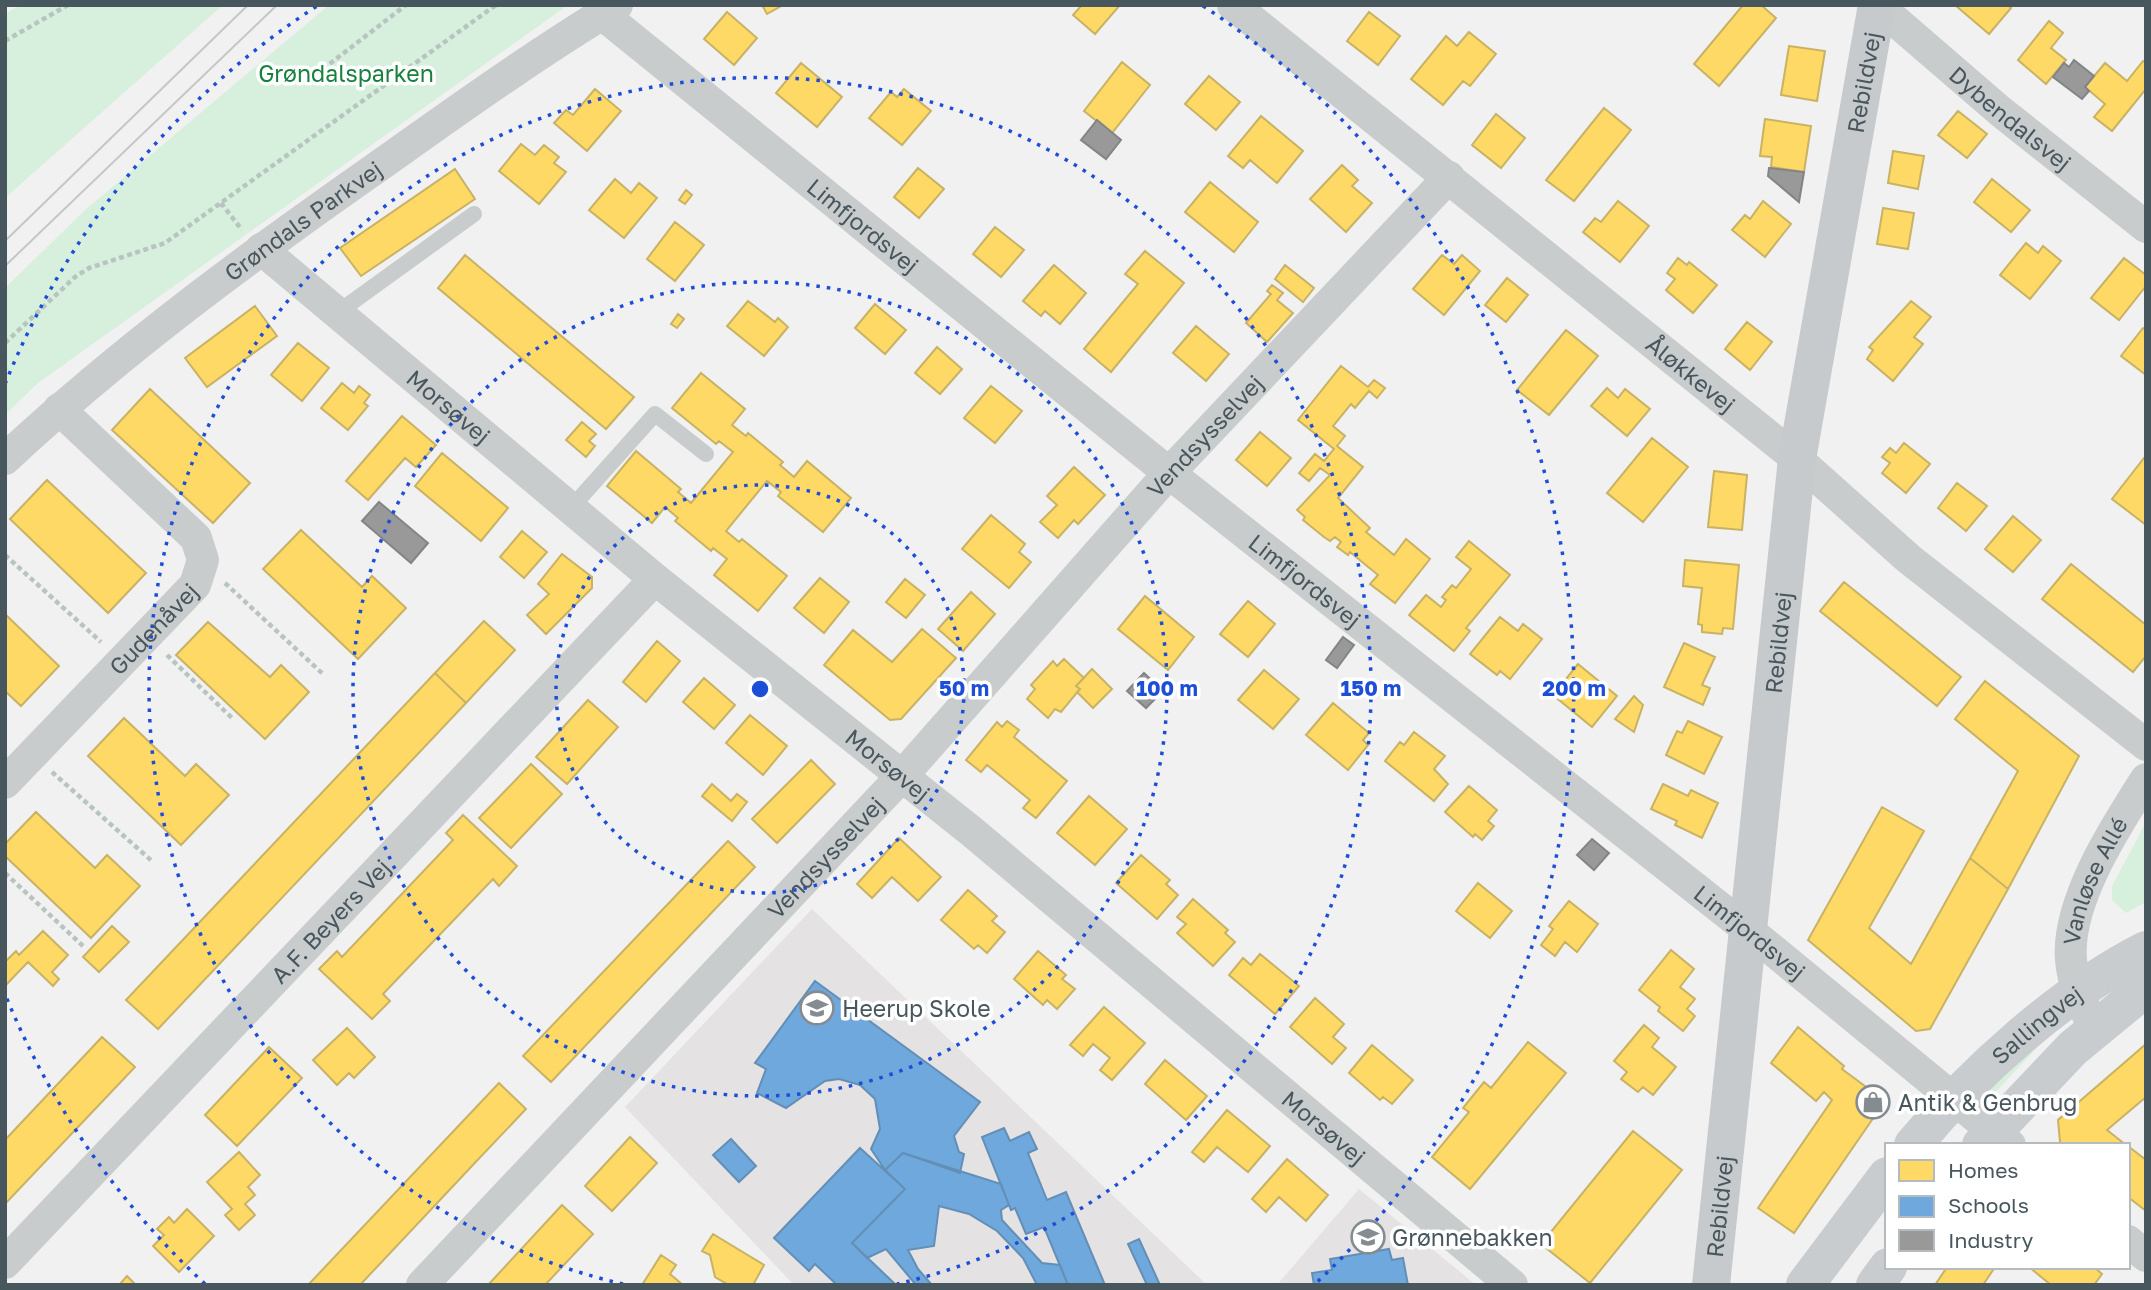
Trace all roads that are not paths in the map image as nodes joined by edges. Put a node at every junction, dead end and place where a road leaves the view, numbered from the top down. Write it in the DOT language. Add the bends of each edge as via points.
graph roads {
  1 [pos="1233,5"];
  2 [pos="1877,5"];
  3 [pos="610,10"];
  4 [pos="1449,177"];
  5 [pos="474,214"];
  6 [pos="2146,227"];
  7 [pos="261,249"];
  8 [pos="337,313"];
  9 [pos="59,409"];
  10 [pos="706,454"];
  11 [pos="5,459"];
  12 [pos="1797,459"];
  13 [pos="1169,473"];
  14 [pos="571,508"];
  15 [pos="655,579"];
  16 [pos="2146,745"];
  17 [pos="902,776"];
  18 [pos="2146,779"];
  19 [pos="5,783"];
  20 [pos="1747,929"];
  21 [pos="2146,950"];
  22 [pos="2146,988"];
  23 [pos="2078,994"];
  24 [pos="2095,1030"];
  25 [pos="1954,1096"];
  26 [pos="1994,1140"];
  27 [pos="1915,1143"];
  28 [pos="1885,1179"];
  29 [pos="2130,1243"];
  30 [pos="2146,1256"];
  31 [pos="5,1262"];
  32 [pos="1887,1269"];
  33 [pos="422,1285"];
  34 [pos="1512,1285"];
  35 [pos="1711,1285"];
  36 [pos="1805,1285"];
  37 [pos="1875,1285"];
  1 -- 4 [label="street, Åløkkevej"];
  2 -- 6 [label="street, Dybendalsvej"];
  2 -- 12 [label="main road, Rebildvej"];
  3 -- 7 [label="street, Grøndals Parkvej"];
  3 -- 13 [label="street, Limfjordsvej"];
  4 -- 12 [label="street, Åløkkevej"];
  4 -- 13 [label="street, Vendsysselvej"];
  5 -- 8 [label="lane"];
  7 -- 8 [label="street, Morsøvej"];
  7 -- 9 [label="street, Grøndals Parkvej" via="154,329"];
  8 -- 14 [label="street, Morsøvej"];
  9 -- 11 [label="street, Grøndals Parkvej"];
  9 -- 19 [label="street, Gudenåvej" via="196,538 203,563 195,585"];
  10 -- 14 [label="lane" via="655,414"];
  12 -- 16 [label="street, Åløkkevej" via="1909,559"];
  12 -- 20 [label="main road, Rebildvej"];
  13 -- 17 [label="street, Vendsysselvej"];
  13 -- 20 [label="street, Limfjordsvej"];
  14 -- 15 [label="street, Morsøvej"];
  15 -- 17 [label="street, Morsøvej"];
  15 -- 31 [label="street, A.F. Beyers Vej"];
  17 -- 33 [label="street, Vendsysselvej"];
  17 -- 34 [label="street, Morsøvej"];
  18 -- 23 [label="street, Vanløse Allé" via="2111,835 2079,903 2070,958"];
  20 -- 25 [label="street, Limfjordsvej"];
  20 -- 35 [label="main road, Rebildvej"];
  21 -- 23 [label="street, Sallingvej"];
  22 -- 24 [label="street, Sallingvej"];
  23 -- 24 [label="street, Vanløse Allé"];
  23 -- 25 [label="street, Sallingvej" via="2021,1036"];
  24 -- 26 [label="street, Sallingvej"];
  25 -- 26 [label="street, Limfjordsvej"];
  25 -- 27 [label="street, Sallingvej"];
  28 -- 36 [label="street"];
  29 -- 30 [label="street"];
  32 -- 37 [label="street"];
}
